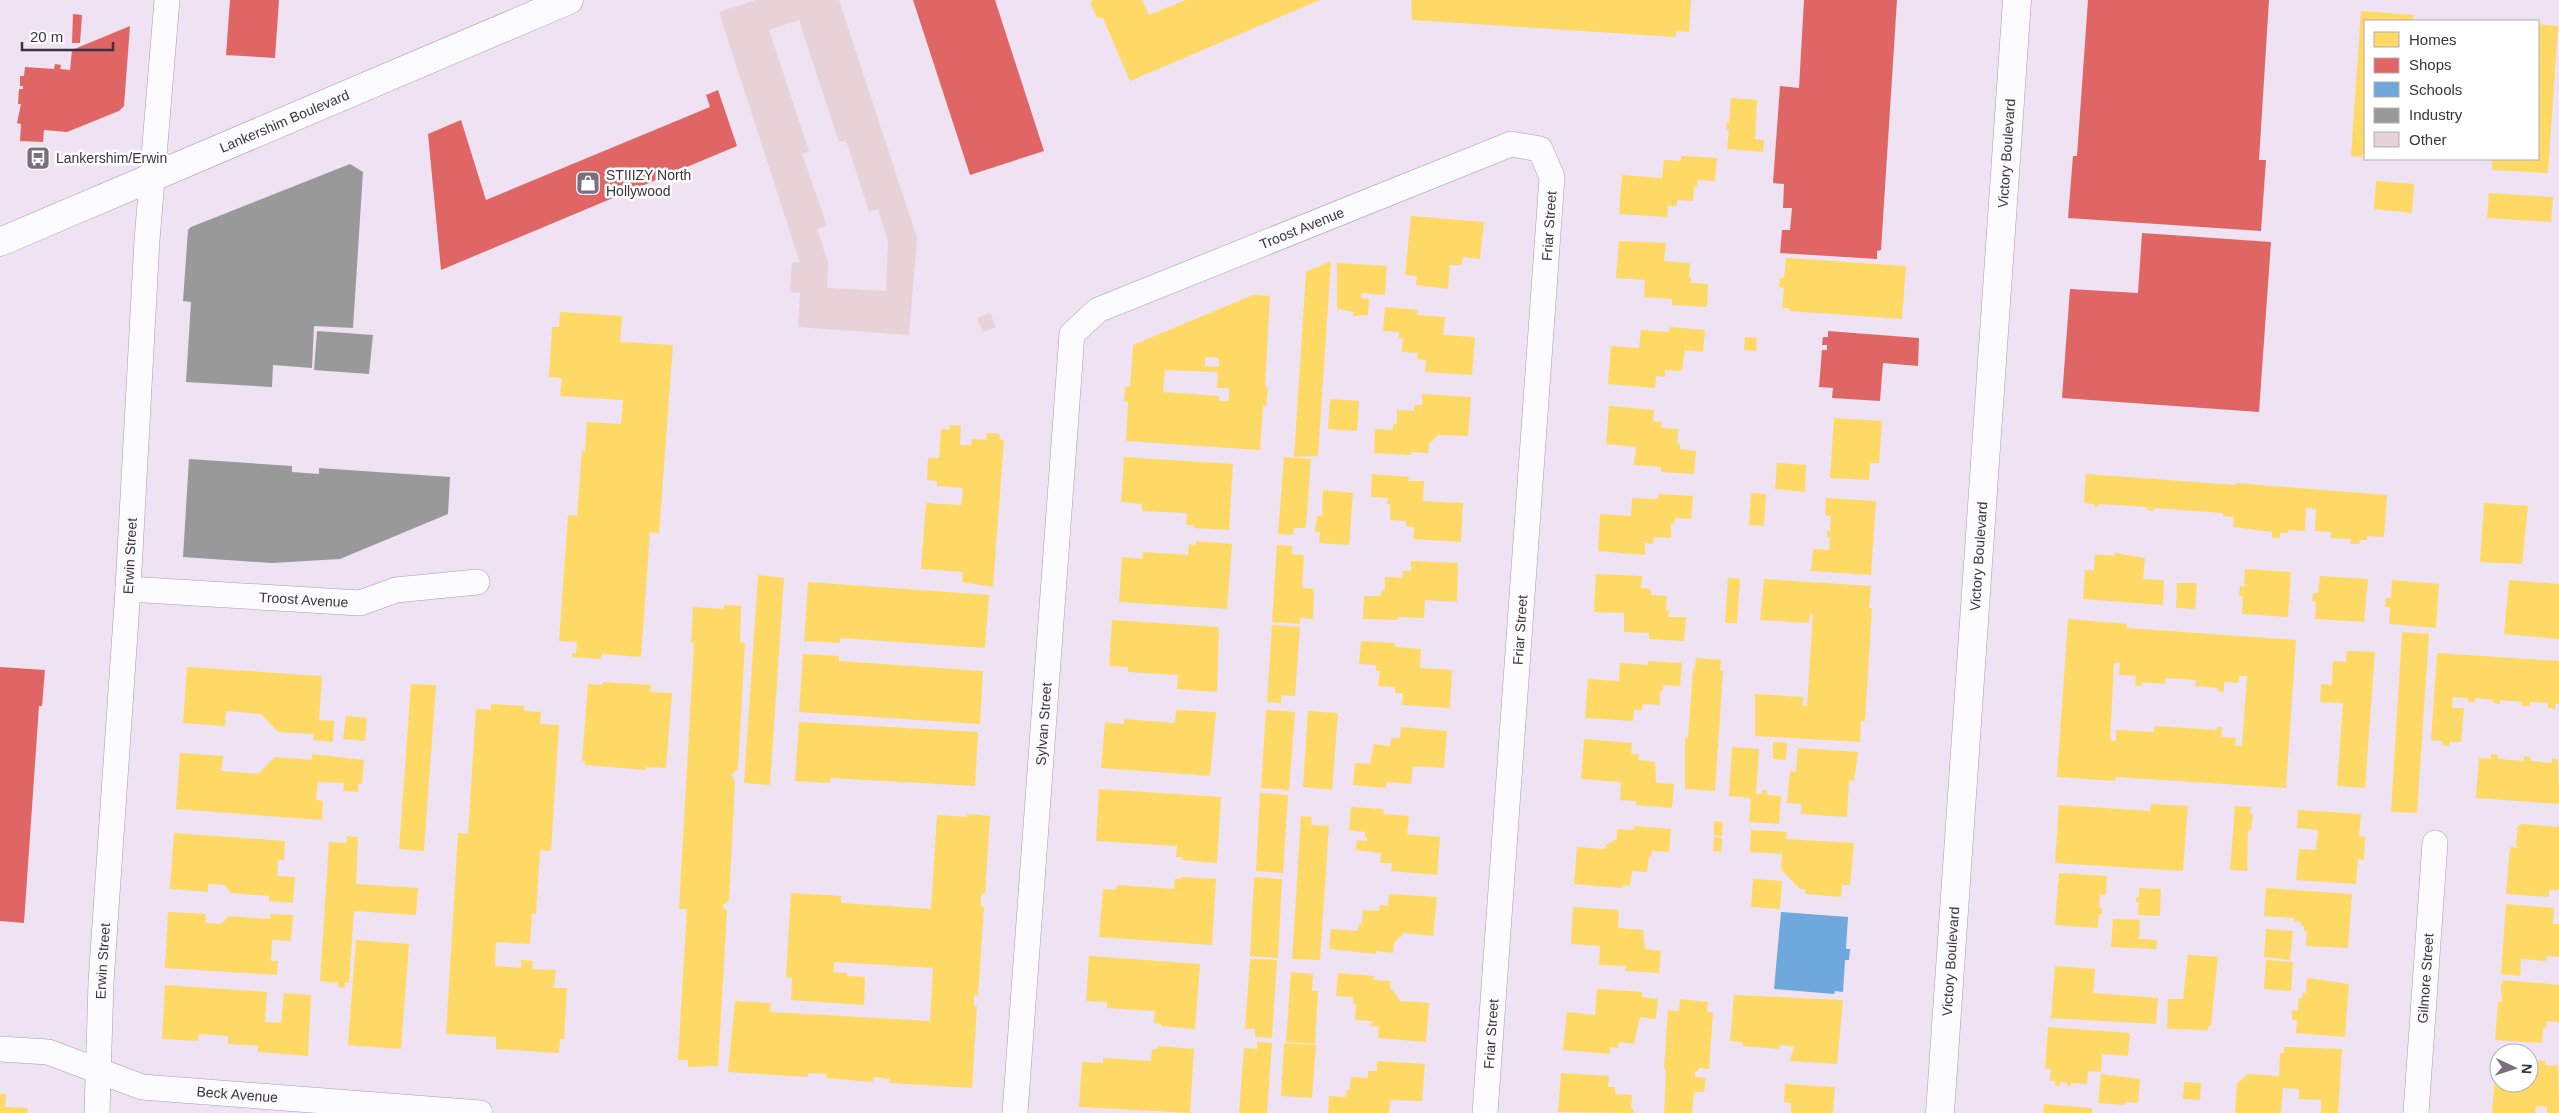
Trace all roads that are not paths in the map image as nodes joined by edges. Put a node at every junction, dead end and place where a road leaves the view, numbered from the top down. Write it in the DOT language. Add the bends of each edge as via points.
graph roads {
  1 [pos="167,0"];
  2 [pos="569,0"];
  3 [pos="2017,0"];
  4 [pos="1540,149"];
  5 [pos="154,177"];
  6 [pos="0,242"];
  7 [pos="1072,334"];
  8 [pos="477,582"];
  9 [pos="128,590"];
  10 [pos="2435,843"];
  11 [pos="0,1049"];
  12 [pos="98,1070"];
  13 [pos="97,1113"];
  14 [pos="480,1113"];
  15 [pos="1015,1113"];
  16 [pos="1485,1113"];
  17 [pos="1940,1113"];
  18 [pos="2416,1113"];
  1 -- 5 [label="street, Erwin Street"];
  2 -- 5 [label="main road, Lankershim Boulevard"];
  3 -- 17 [label="main road, Victory Boulevard"];
  4 -- 7 [label="street, Troost Avenue" via="1511,144 1098,310"];
  4 -- 16 [label="street, Friar Street" via="1552,177"];
  5 -- 6 [label="main road, Lankershim Boulevard"];
  5 -- 9 [label="street, Erwin Street" via="147,240"];
  7 -- 15 [label="street, Sylvan Street"];
  8 -- 9 [label="street, Troost Avenue" via="396,590 360,603"];
  9 -- 12 [label="street, Erwin Street"];
  10 -- 18 [label="street, Gilmore Street"];
  11 -- 12 [label="street, Beck Avenue" via="48,1052"];
  12 -- 13 [label="street, Erwin Street"];
  12 -- 14 [label="street, Beck Avenue" via="142,1088"];
}
